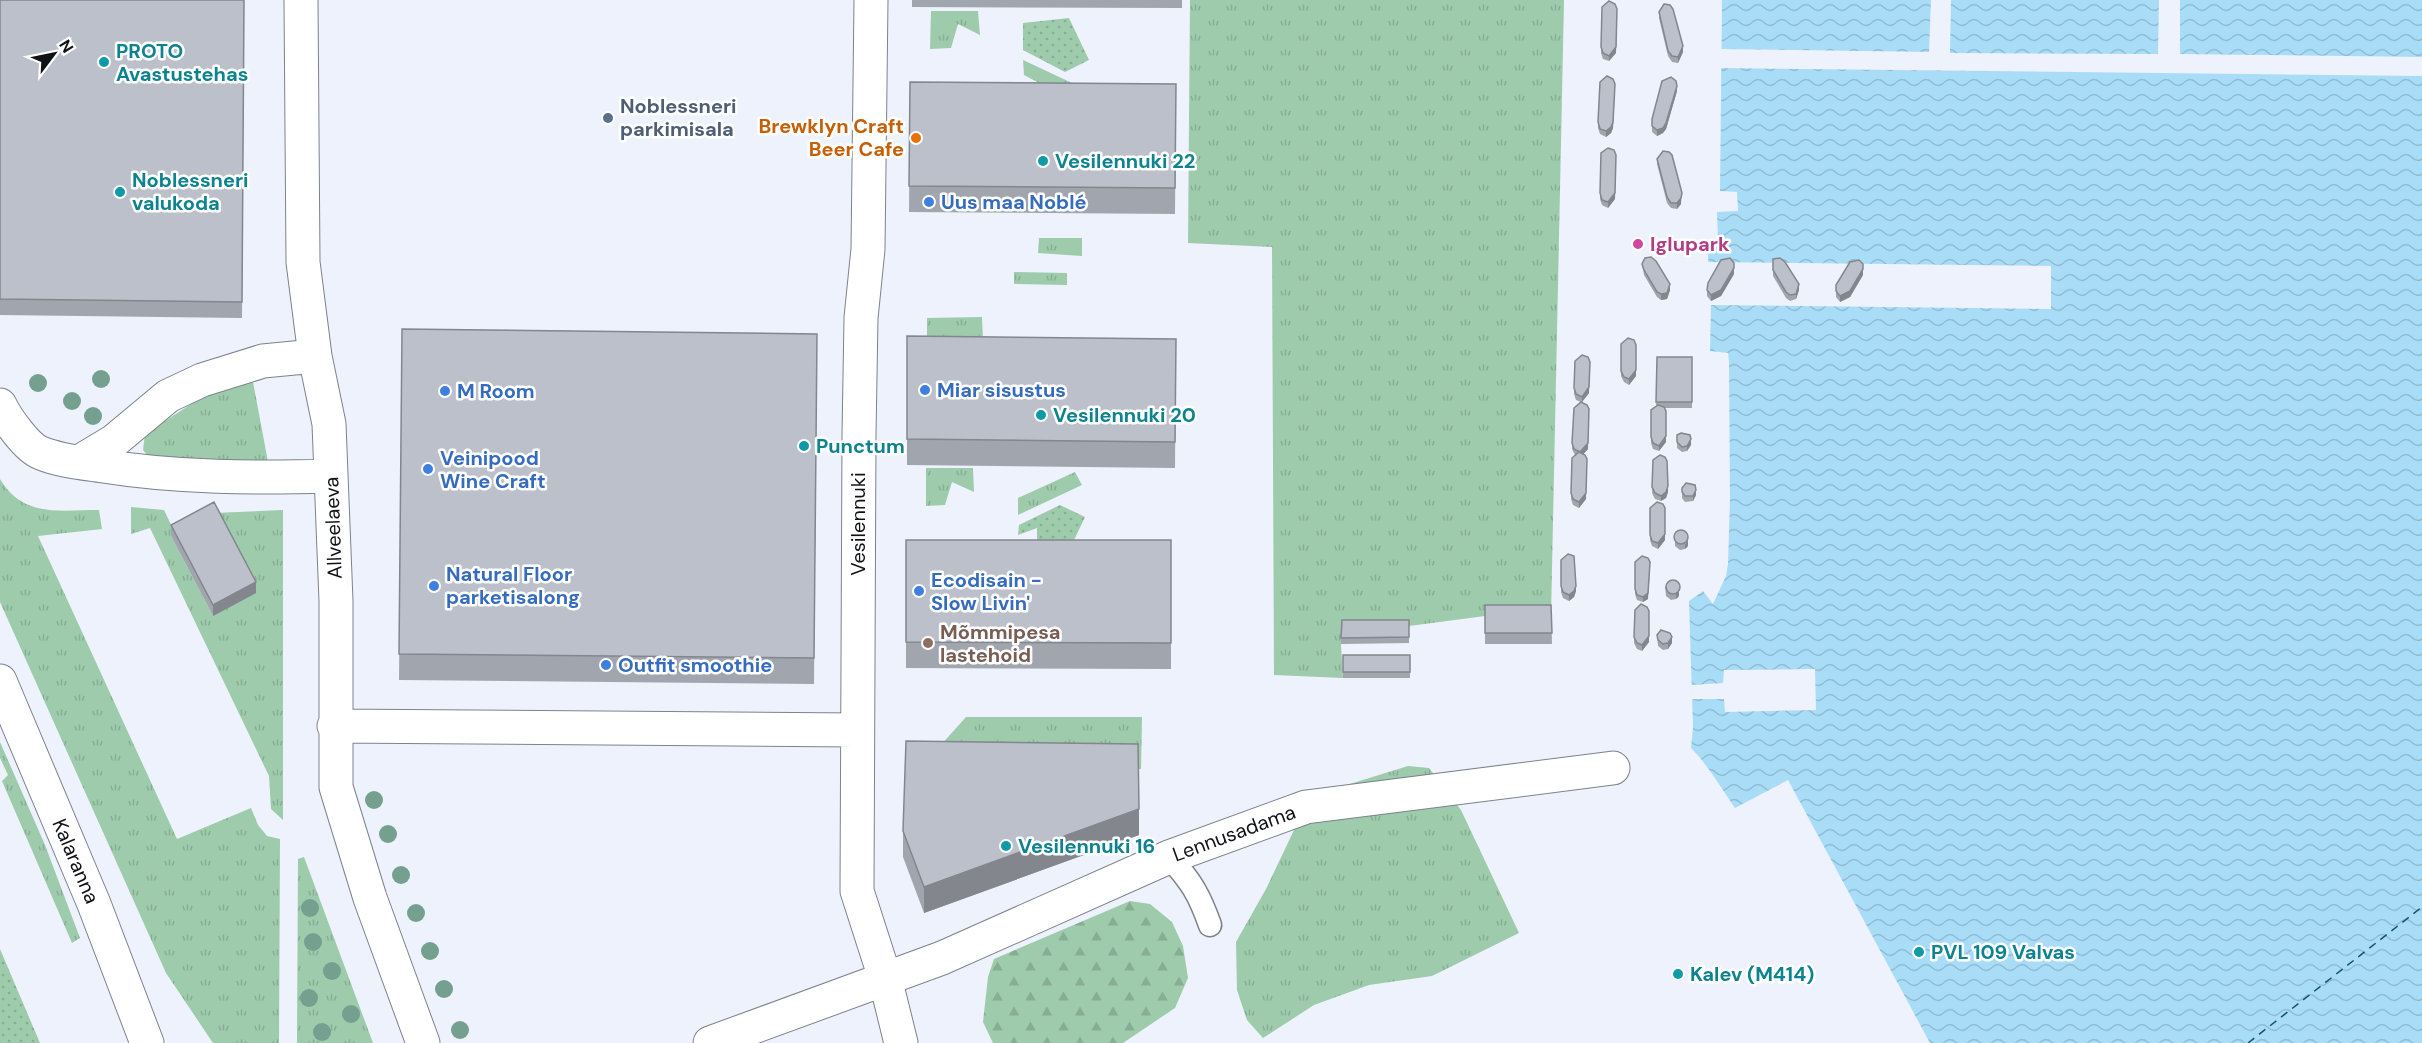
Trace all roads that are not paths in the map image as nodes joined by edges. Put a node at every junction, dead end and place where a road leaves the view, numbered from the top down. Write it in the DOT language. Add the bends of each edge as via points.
graph roads {
  1 [pos="302,0"];
  2 [pos="871,0"];
  3 [pos="315,356"];
  4 [pos="0,405"];
  5 [pos="79,462"];
  6 [pos="332,476"];
  7 [pos="0,681"];
  8 [pos="334,726"];
  9 [pos="857,730"];
  10 [pos="1613,768"];
  11 [pos="1169,857"];
  12 [pos="1210,925"];
  13 [pos="885,978"];
  14 [pos="147,1043"];
  15 [pos="423,1043"];
  16 [pos="710,1043"];
  17 [pos="901,1043"];
  1 -- 3 [label="street, Allveelaeva" via="303,262"];
  2 -- 9 [label="street, Vesilennuki" via="868,249 861,318"];
  3 -- 5 [label="street" via="263,361 202,380 168,396 114,441"];
  3 -- 6 [label="street, Allveelaeva" via="329,424"];
  4 -- 5 [label="street" via="7,420 38,453"];
  5 -- 6 [label="street" via="141,472"];
  6 -- 8 [label="street, Allveelaeva"];
  7 -- 14 [label="street, Kalaranna" via="94,904"];
  8 -- 9 [label="street"];
  8 -- 15 [label="street, Allveelaeva" via="336,787 370,898"];
  9 -- 13 [label="street, Vesilennuki" via="857,891"];
  10 -- 11 [label="street, Lennusadama" via="1306,807"];
  11 -- 12 [label="lane" via="1200,896"];
  11 -- 13 [label="street, Lennusadama" via="942,958"];
  13 -- 16 [label="street, Lennusadama"];
  13 -- 17 [label="street, Vesilennuki"];
}
